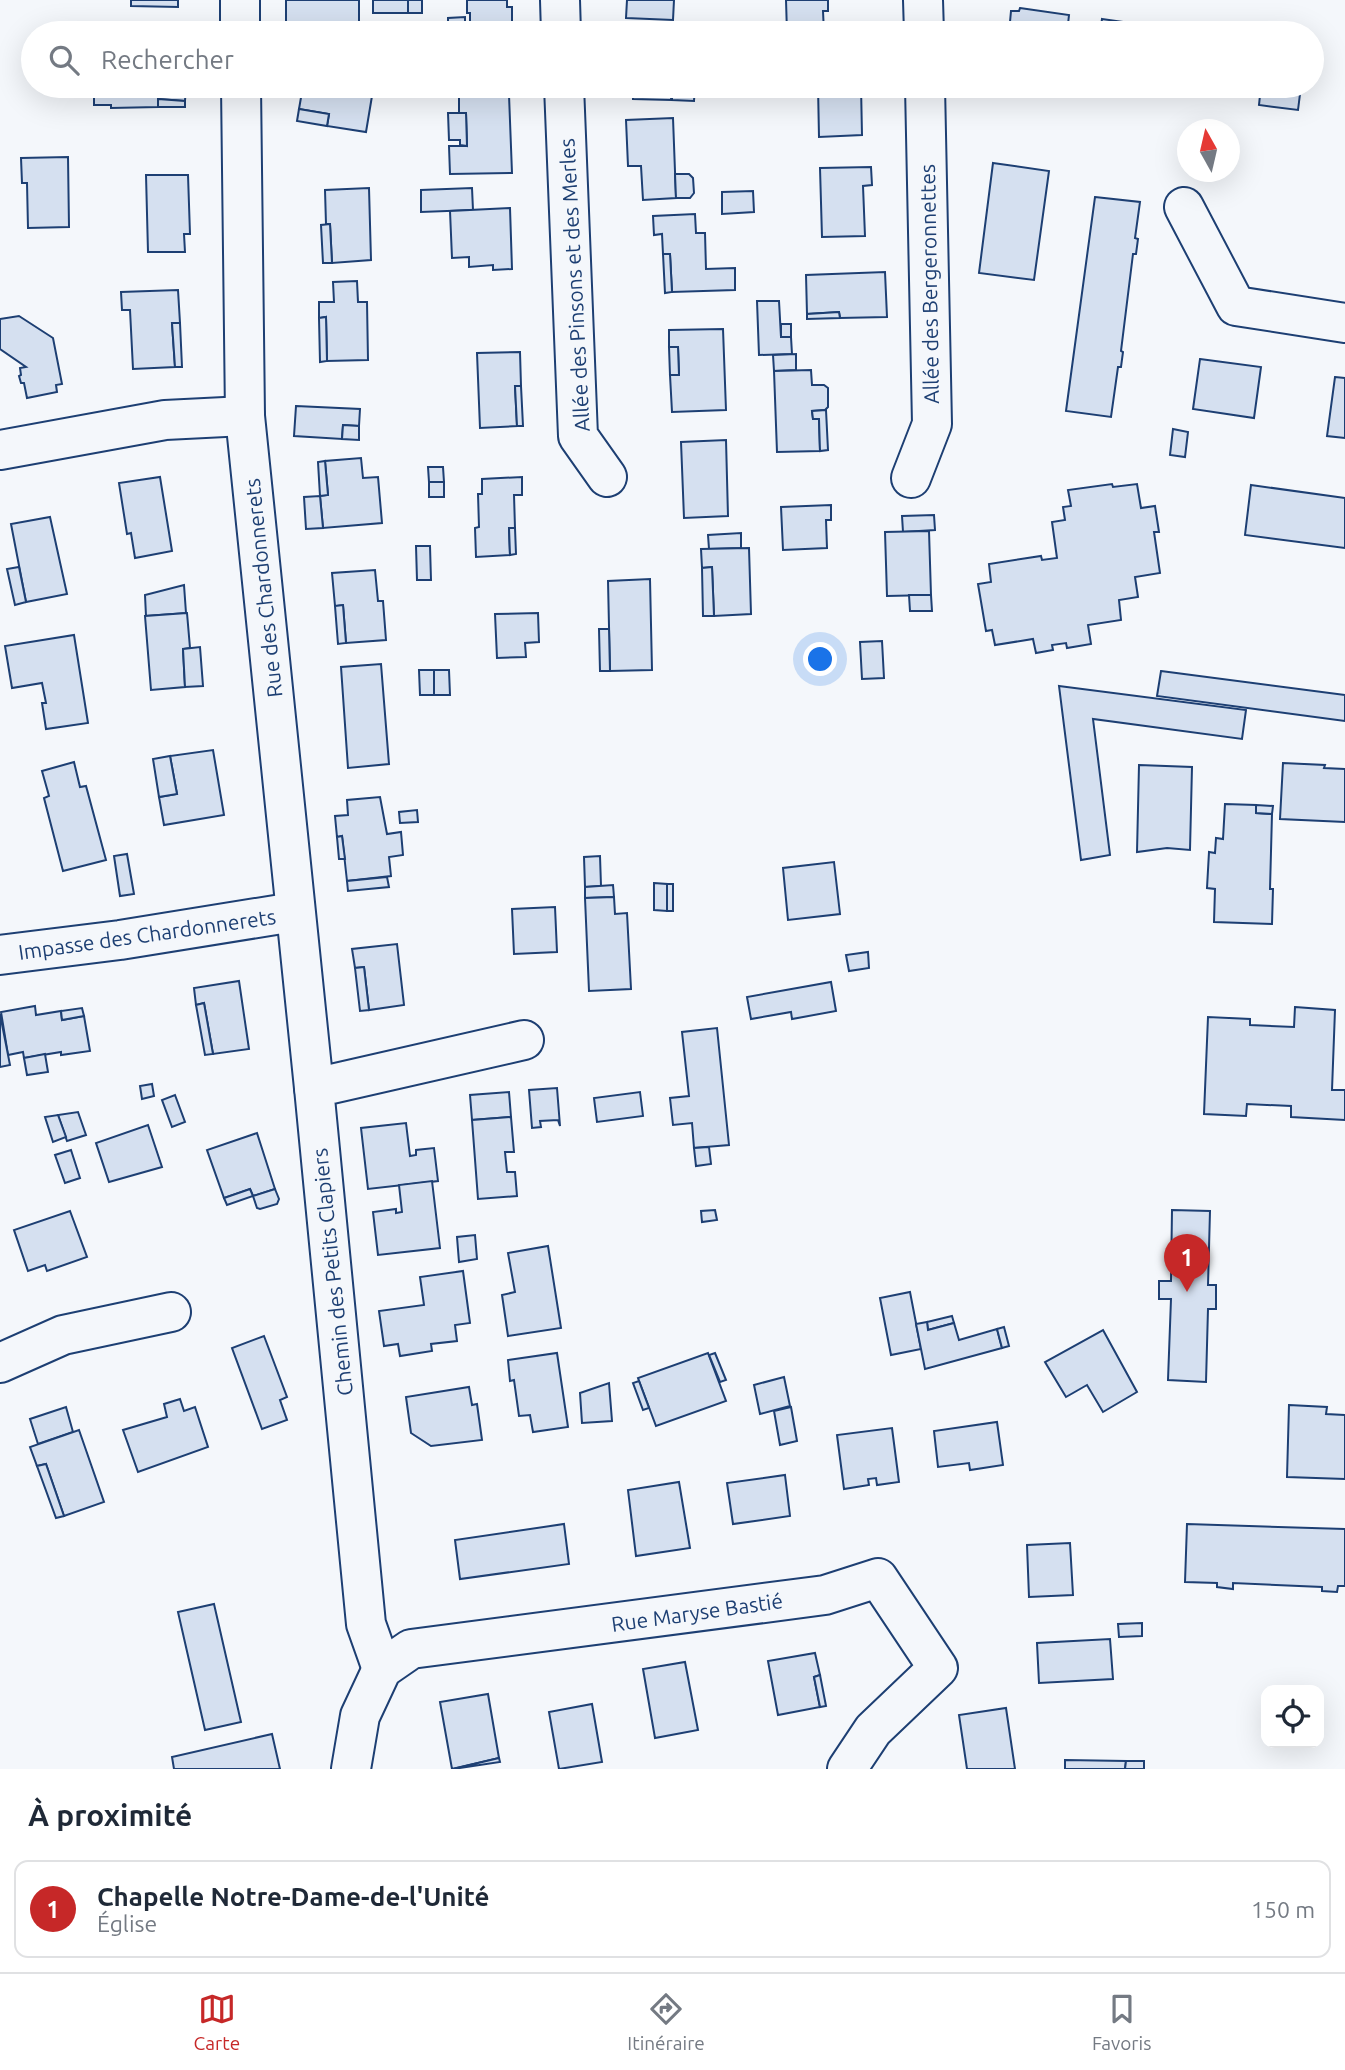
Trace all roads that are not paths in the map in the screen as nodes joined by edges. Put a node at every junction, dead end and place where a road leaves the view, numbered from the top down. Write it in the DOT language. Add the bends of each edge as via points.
graph roads {
  1 [pos="240,0"];
  2 [pos="560,0"];
  3 [pos="923,0"];
  4 [pos="240,21"];
  5 [pos="561,21"];
  6 [pos="924,21"];
  7 [pos="241,98"];
  8 [pos="564,98"];
  9 [pos="925,98"];
  10 [pos="1184,207"];
  11 [pos="1345,323"];
  12 [pos="245,416"];
  13 [pos="0,450"];
  14 [pos="607,477"];
  15 [pos="911,478"];
  16 [pos="294,912"];
  17 [pos="0,955"];
  18 [pos="524,1040"];
  19 [pos="314,1088"];
  20 [pos="172,1312"];
  21 [pos="0,1363"];
  22 [pos="382,1669"];
  23 [pos="351,1769"];
  24 [pos="847,1769"];
  1 -- 4 [label="street"];
  2 -- 5 [label="street"];
  3 -- 6 [label="street"];
  7 -- 12 [label="street, Rue des Chardonnerets"];
  8 -- 14 [label="street, Allée des Pinsons et des Merles" via="578,436"];
  9 -- 15 [label="street, Allée des Bergeronnettes" via="932,424"];
  10 -- 11 [label="street" via="1236,306"];
  12 -- 13 [label="street" via="165,419"];
  12 -- 16 [label="street, Rue des Chardonnerets"];
  16 -- 17 [label="street, Impasse des Chardonnerets"];
  16 -- 19 [label="street, Rue des Chardonnerets"];
  18 -- 19 [label="street"];
  19 -- 22 [label="street, Chemin des Petits Clapiers" via="366,1624"];
  20 -- 21 [label="street" via="63,1335"];
  22 -- 23 [label="street" via="360,1716"];
  22 -- 24 [label="street, Rue Maryse Bastié" via="411,1649 825,1595 878,1578 938,1668 873,1730"];
}
